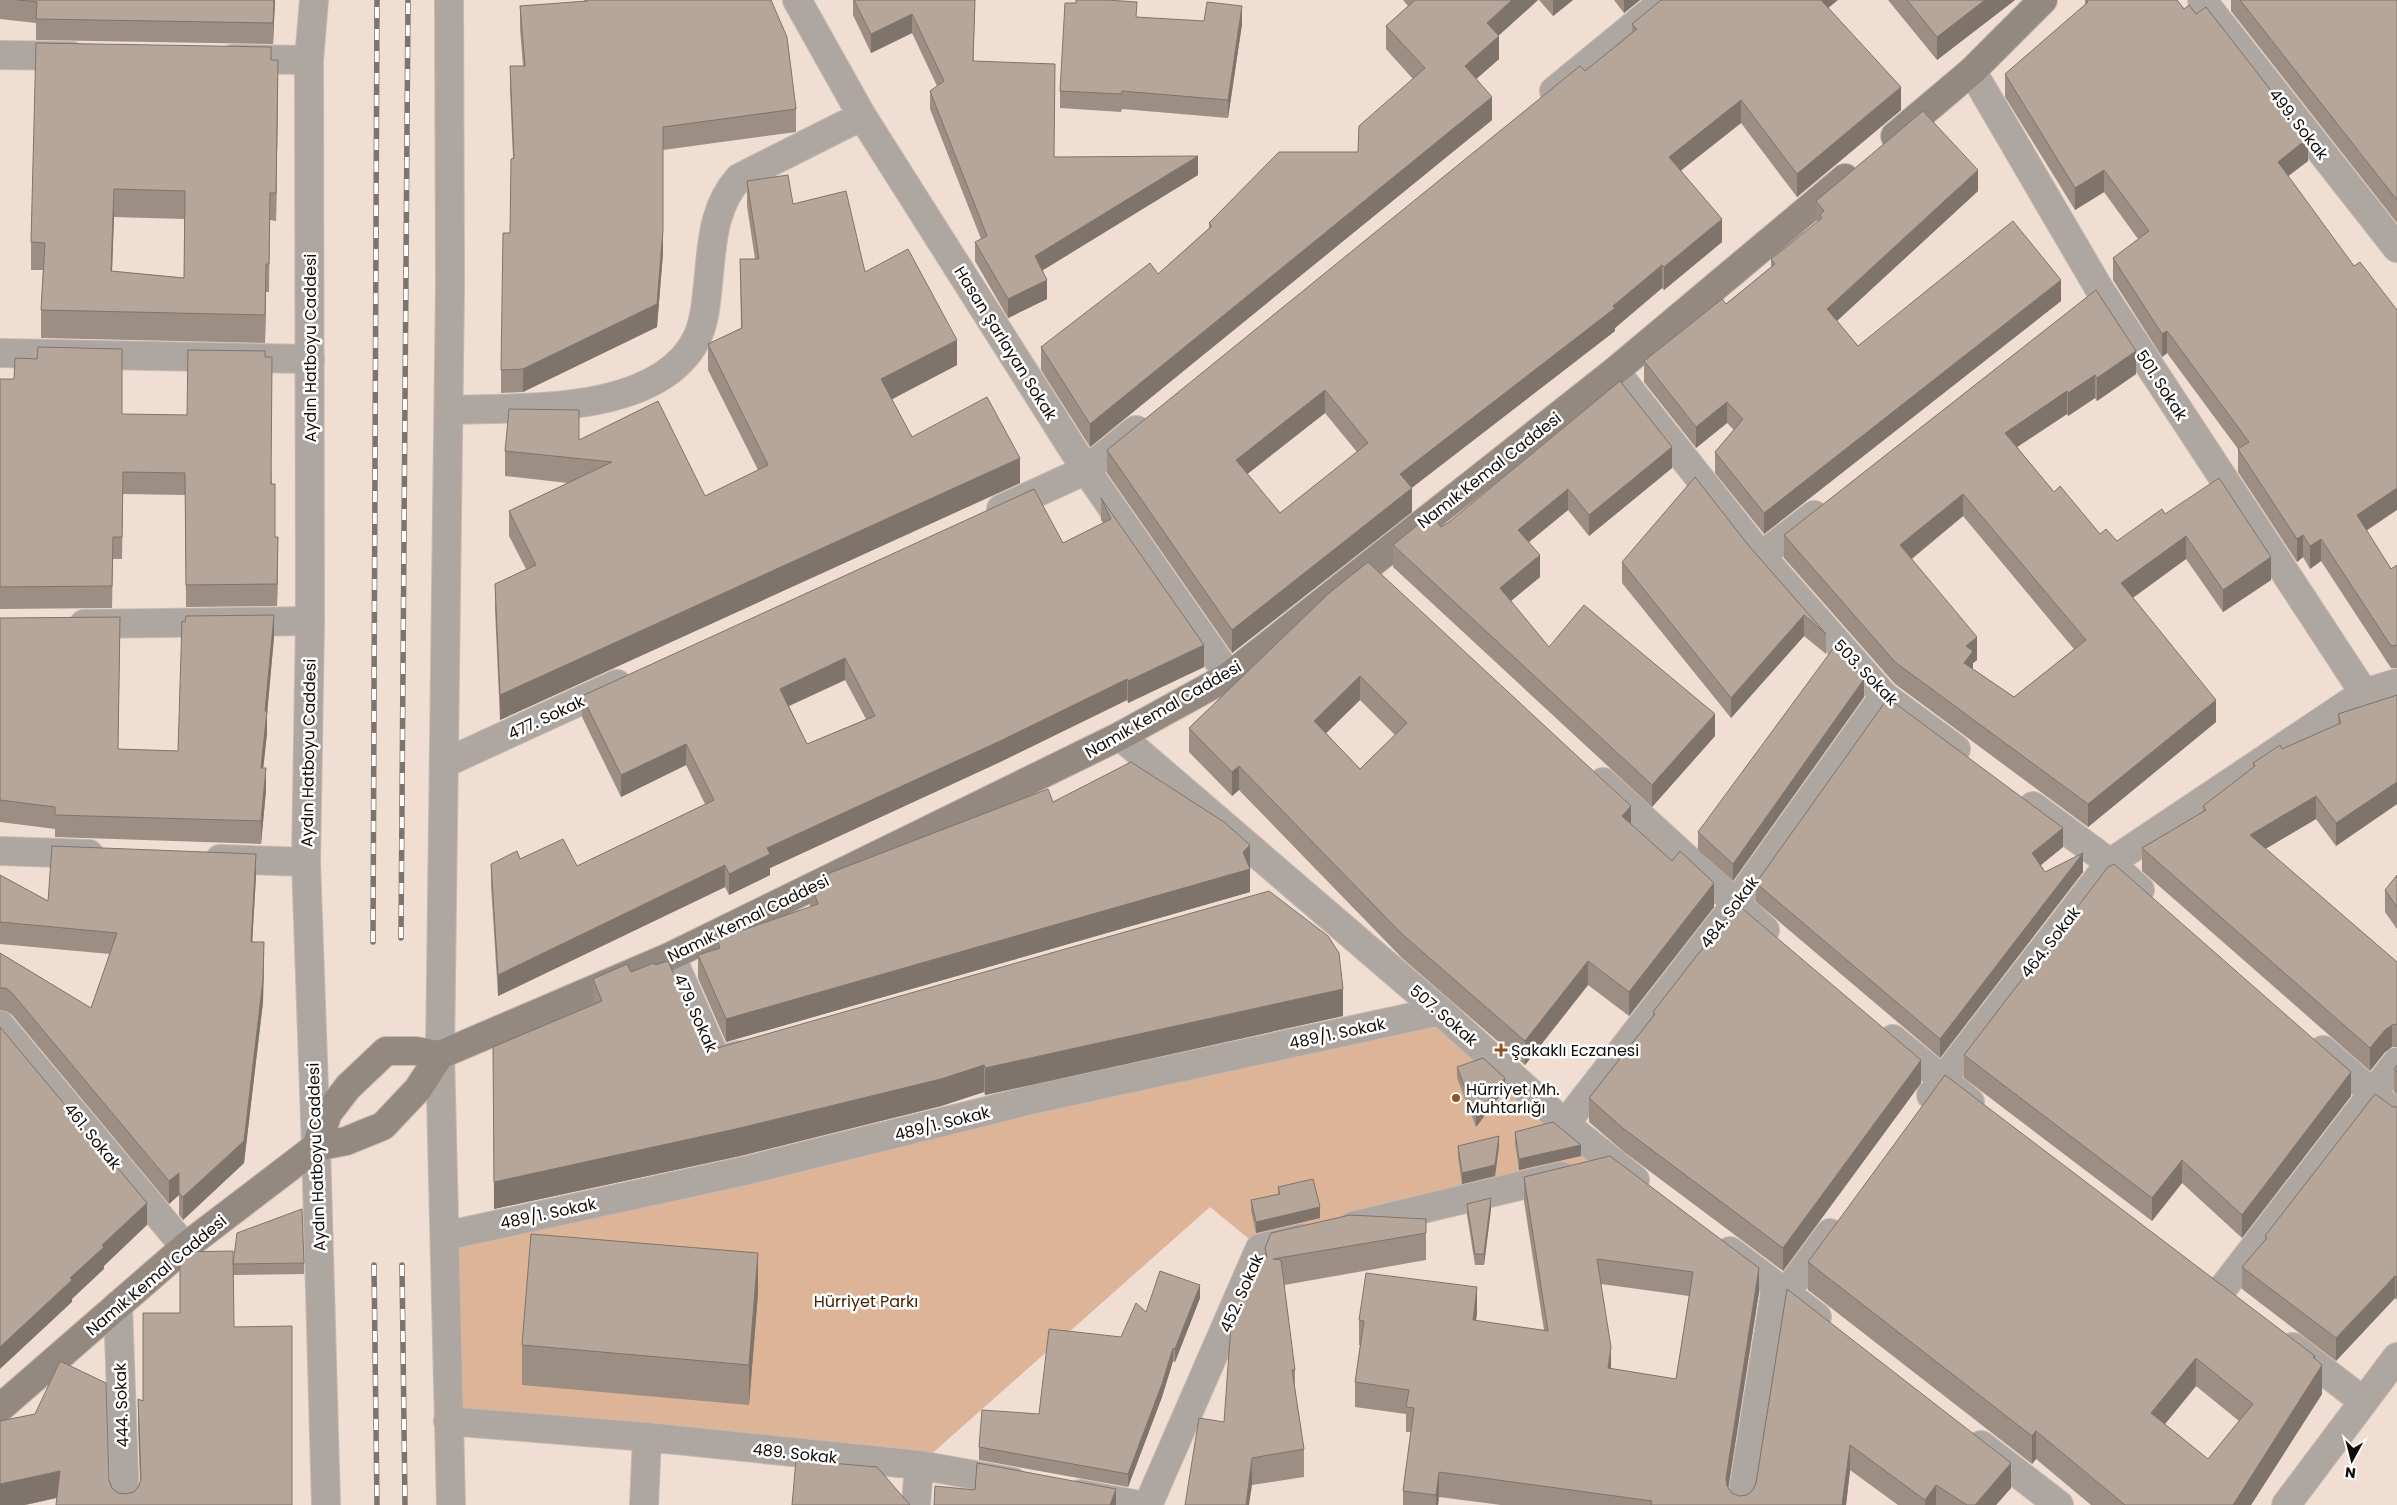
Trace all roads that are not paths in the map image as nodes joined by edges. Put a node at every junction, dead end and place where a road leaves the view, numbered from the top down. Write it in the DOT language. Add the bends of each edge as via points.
graph roads {
  1 [pos="314,0"];
  2 [pos="449,0"];
  3 [pos="797,0"];
  4 [pos="1666,0"];
  5 [pos="2043,0"];
  6 [pos="2202,0"];
  7 [pos="0,55"];
  8 [pos="100,56"];
  9 [pos="209,58"];
  10 [pos="309,60"];
  11 [pos="1972,71"];
  12 [pos="1534,106"];
  13 [pos="862,116"];
  14 [pos="2397,248"];
  15 [pos="2100,290"];
  16 [pos="2077,308"];
  17 [pos="0,353"];
  18 [pos="310,359"];
  19 [pos="1615,371"];
  20 [pos="449,410"];
  21 [pos="1156,414"];
  22 [pos="1086,470"];
  23 [pos="1831,502"];
  24 [pos="978,520"];
  25 [pos="1761,556"];
  26 [pos="1369,566"];
  27 [pos="1391,586"];
  28 [pos="310,621"];
  29 [pos="58,624"];
  30 [pos="644,672"];
  31 [pos="1229,676"];
  32 [pos="2397,683"];
  33 [pos="2364,693"];
  34 [pos="1884,696"];
  35 [pos="1120,736"];
  36 [pos="445,763"];
  37 [pos="1581,763"];
  38 [pos="1978,765"];
  39 [pos="2009,788"];
  40 [pos="0,851"];
  41 [pos="118,856"];
  42 [pos="197,858"];
  43 [pos="306,862"];
  44 [pos="2110,863"];
  45 [pos="1303,893"];
  46 [pos="1274,901"];
  47 [pos="2155,903"];
  48 [pos="1735,905"];
  49 [pos="1787,949"];
  50 [pos="671,956"];
  51 [pos="1440,1011"];
  52 [pos="1875,1024"];
  53 [pos="0,1025"];
  54 [pos="2305,1035"];
  55 [pos="765,1047"];
  56 [pos="440,1055"];
  57 [pos="2397,1062"];
  58 [pos="1942,1081"];
  59 [pos="2373,1094"];
  60 [pos="1919,1112"];
  61 [pos="2397,1115"];
  62 [pos="1990,1117"];
  63 [pos="1565,1124"];
  64 [pos="316,1146"];
  65 [pos="1614,1164"];
  66 [pos="1652,1193"];
  67 [pos="1844,1214"];
  68 [pos="1706,1234"];
  69 [pos="445,1236"];
  70 [pos="185,1247"];
  71 [pos="1781,1289"];
  72 [pos="118,1305"];
  73 [pos="2244,1310"];
  74 [pos="1833,1329"];
  75 [pos="2276,1334"];
  76 [pos="2397,1357"];
  77 [pos="2363,1400"];
  78 [pos="0,1408"];
  79 [pos="448,1421"];
  80 [pos="1965,1432"];
  81 [pos="648,1438"];
  82 [pos="919,1465"];
  83 [pos="125,1505"];
  84 [pos="326,1505"];
  85 [pos="451,1505"];
  86 [pos="644,1505"];
  87 [pos="916,1505"];
  88 [pos="1139,1505"];
  89 [pos="1148,1505"];
  90 [pos="1742,1505"];
  91 [pos="2059,1505"];
  92 [pos="2286,1505"];
  1 -- 10 [label="street, Aydın Hatboyu Caddesi"];
  2 -- 20 [label="street"];
  3 -- 13 [label="street, Hasan Şarlayan Sokak"];
  4 -- 12 [label="street"];
  5 -- 11 [label="main road, Namık Kemal Caddesi"];
  6 -- 14 [label="street, 499. Sokak"];
  7 -- 8 [label="street"];
  9 -- 10 [label="street"];
  10 -- 18 [label="street, Aydın Hatboyu Caddesi"];
  11 -- 15 [label="street, 501. Sokak"];
  11 -- 19 [label="main road, Namık Kemal Caddesi"];
  13 -- 20 [label="street" via="739,178 730,188 716,217 704,321 687,353 662,376 628,391 592,401"];
  13 -- 22 [label="street, Hasan Şarlayan Sokak"];
  15 -- 16 [label="street"];
  15 -- 33 [label="street, 501. Sokak"];
  17 -- 18 [label="street"];
  18 -- 28 [label="street, Aydın Hatboyu Caddesi"];
  19 -- 25 [label="street, 503. Sokak"];
  19 -- 26 [label="main road, Namık Kemal Caddesi"];
  20 -- 36 [label="street"];
  21 -- 22 [label="street"];
  22 -- 24 [label="street"];
  22 -- 31 [label="street, Hasan Şarlayan Sokak"];
  23 -- 25 [label="street"];
  25 -- 34 [label="street, 503. Sokak"];
  26 -- 27 [label="street"];
  26 -- 31 [label="main road, Namık Kemal Caddesi"];
  28 -- 29 [label="street"];
  28 -- 43 [label="street, Aydın Hatboyu Caddesi"];
  30 -- 36 [label="street, 477. Sokak"];
  31 -- 35 [label="main road, Namık Kemal Caddesi"];
  32 -- 33 [label="street, 464. Sokak"];
  33 -- 44 [label="street, 464. Sokak"];
  34 -- 38 [label="street, 503. Sokak"];
  34 -- 48 [label="street, 484. Sokak"];
  35 -- 45 [label="street, 507. Sokak"];
  35 -- 50 [label="main road, Namık Kemal Caddesi"];
  36 -- 56 [label="street"];
  37 -- 48 [label="street"];
  39 -- 44 [label="street"];
  40 -- 41 [label="street"];
  42 -- 43 [label="street"];
  43 -- 64 [label="street, Aydın Hatboyu Caddesi"];
  44 -- 47 [label="street"];
  44 -- 58 [label="street, 464. Sokak"];
  45 -- 46 [label="street"];
  45 -- 51 [label="street, 507. Sokak"];
  48 -- 49 [label="street"];
  48 -- 63 [label="street, 484. Sokak"];
  50 -- 55 [label="street, 479. Sokak" via="717,1061"];
  50 -- 56 [label="main road, Namık Kemal Caddesi"];
  51 -- 63 [label="street, 507. Sokak"];
  51 -- 69 [label="street, 489/1. Sokak" via="1034,1099 744,1171"];
  52 -- 58 [label="street"];
  53 -- 70 [label="street, 461. Sokak"];
  54 -- 59 [label="street"];
  56 -- 64 [label="main road, Namık Kemal Caddesi" via="418,1088 383,1126 346,1141"];
  56 -- 64 [label="main road" via="386,1051 348,1087 328,1113"];
  56 -- 69 [label="street"];
  57 -- 59 [label="street"];
  58 -- 60 [label="street, 464. Sokak"];
  58 -- 62 [label="street"];
  59 -- 61 [label="street"];
  59 -- 73 [label="street" via="2212,1286"];
  63 -- 65 [label="street, 507. Sokak"];
  64 -- 70 [label="main road, Namık Kemal Caddesi"];
  64 -- 84 [label="street, Aydın Hatboyu Caddesi"];
  65 -- 66 [label="street, 507. Sokak"];
  65 -- 89 [label="street, 452. Sokak" via="1260,1248"];
  67 -- 71 [label="street"];
  68 -- 71 [label="street"];
  69 -- 79 [label="street"];
  70 -- 72 [label="main road, Namık Kemal Caddesi"];
  71 -- 74 [label="street"];
  71 -- 90 [label="street"];
  72 -- 78 [label="main road, Namık Kemal Caddesi"];
  72 -- 83 [label="street, 444. Sokak"];
  75 -- 77 [label="street"];
  76 -- 77 [label="street"];
  77 -- 92 [label="street"];
  79 -- 81 [label="street, 489. Sokak"];
  79 -- 85 [label="street"];
  80 -- 91 [label="street"];
  81 -- 82 [label="street, 489. Sokak"];
  81 -- 86 [label="street"];
  82 -- 87 [label="street"];
  82 -- 88 [label="street, 489. Sokak"];
}
